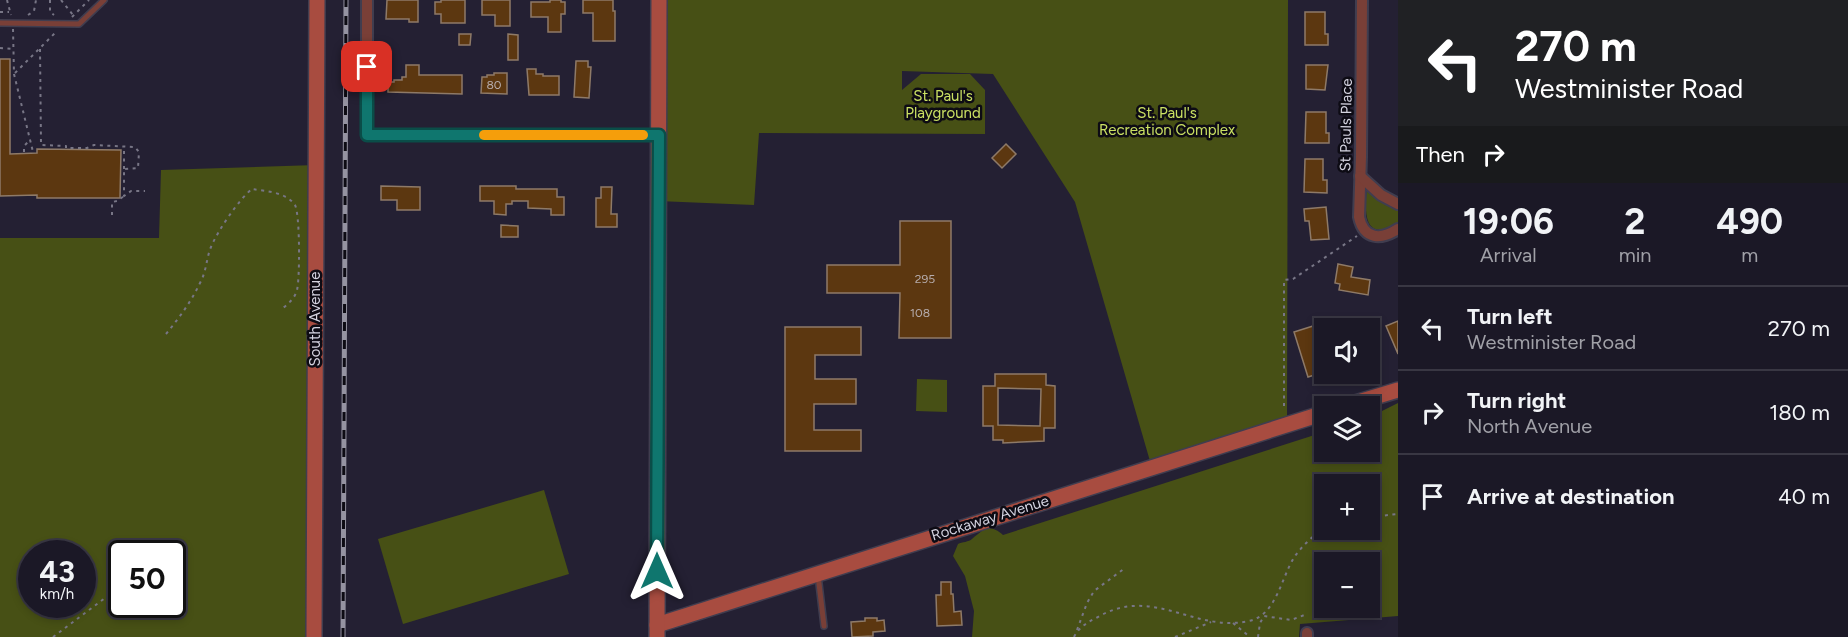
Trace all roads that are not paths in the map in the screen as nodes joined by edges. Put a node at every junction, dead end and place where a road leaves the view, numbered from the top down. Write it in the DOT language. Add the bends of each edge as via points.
graph roads {
  1 [pos="104,0"];
  2 [pos="317,0"];
  3 [pos="367,0"];
  4 [pos="660,0"];
  5 [pos="1362,0"];
  6 [pos="0,23"];
  7 [pos="659,135"];
  8 [pos="1360,176"];
  9 [pos="1398,204"];
  10 [pos="1398,229"];
  11 [pos="1398,390"];
  12 [pos="1378,396"];
  13 [pos="1314,416"];
  14 [pos="818,574"];
  15 [pos="824,626"];
  16 [pos="657,631"];
  17 [pos="314,637"];
  1 -- 6 [label="lane" via="79,24"];
  2 -- 17 [label="main road, South Avenue"];
  3 -- 7 [label="street" via="367,135"];
  4 -- 7 [label="main road"];
  5 -- 8 [label="street, St Pauls Place"];
  7 -- 16 [label="main road"];
  8 -- 9 [label="street"];
  8 -- 10 [label="street, St Pauls Place" via="1359,217 1365,231 1381,237"];
  11 -- 12 [label="main road"];
  13 -- 14 [label="main road, Rockaway Avenue"];
  14 -- 15 [label="lane"];
  14 -- 16 [label="main road, Rockaway Avenue"];
}
